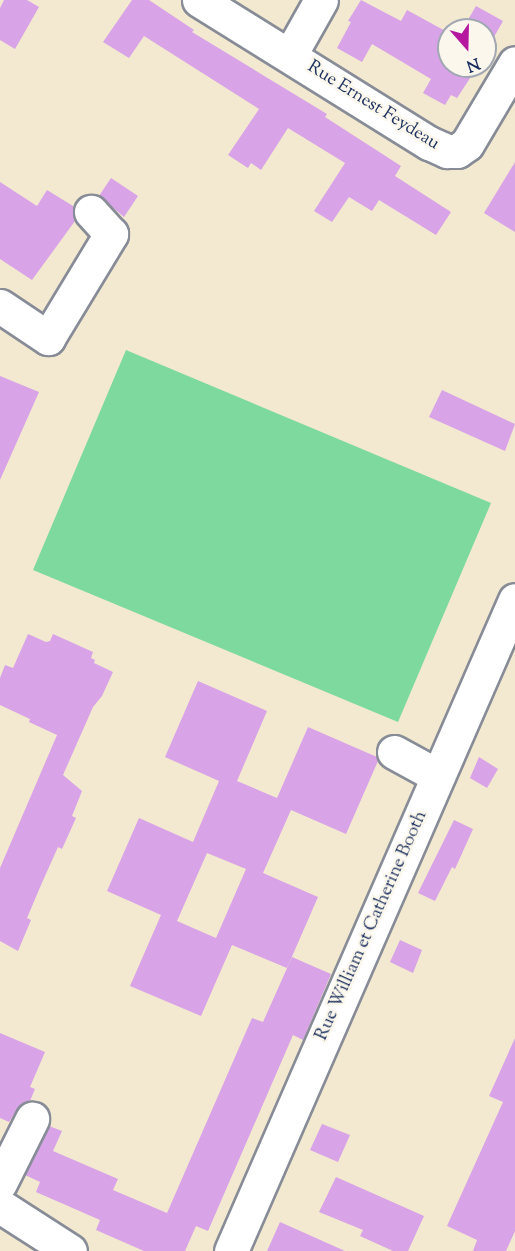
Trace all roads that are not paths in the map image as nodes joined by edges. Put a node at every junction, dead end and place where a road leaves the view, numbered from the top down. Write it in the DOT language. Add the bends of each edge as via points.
graph roads {
  1 [pos="199,0"];
  2 [pos="321,0"];
  3 [pos="290,55"];
  4 [pos="515,63"];
  5 [pos="91,213"];
  6 [pos="0,306"];
  7 [pos="515,600"];
  8 [pos="394,752"];
  9 [pos="438,776"];
  10 [pos="32,1119"];
  11 [pos="0,1183"];
  12 [pos="0,1206"];
  13 [pos="70,1251"];
  14 [pos="231,1251"];
  1 -- 3 [label="street, Rue Ernest Feydeau"];
  2 -- 3 [label="street"];
  3 -- 4 [label="street, Rue Ernest Feydeau" via="429,143 457,152 484,119"];
  5 -- 6 [label="street" via="111,234 48,338"];
  7 -- 9 [label="street, Rue William et Catherine Booth"];
  8 -- 9 [label="street"];
  9 -- 14 [label="street, Rue William et Catherine Booth"];
  10 -- 11 [label="street"];
  12 -- 13 [label="street"];
}
